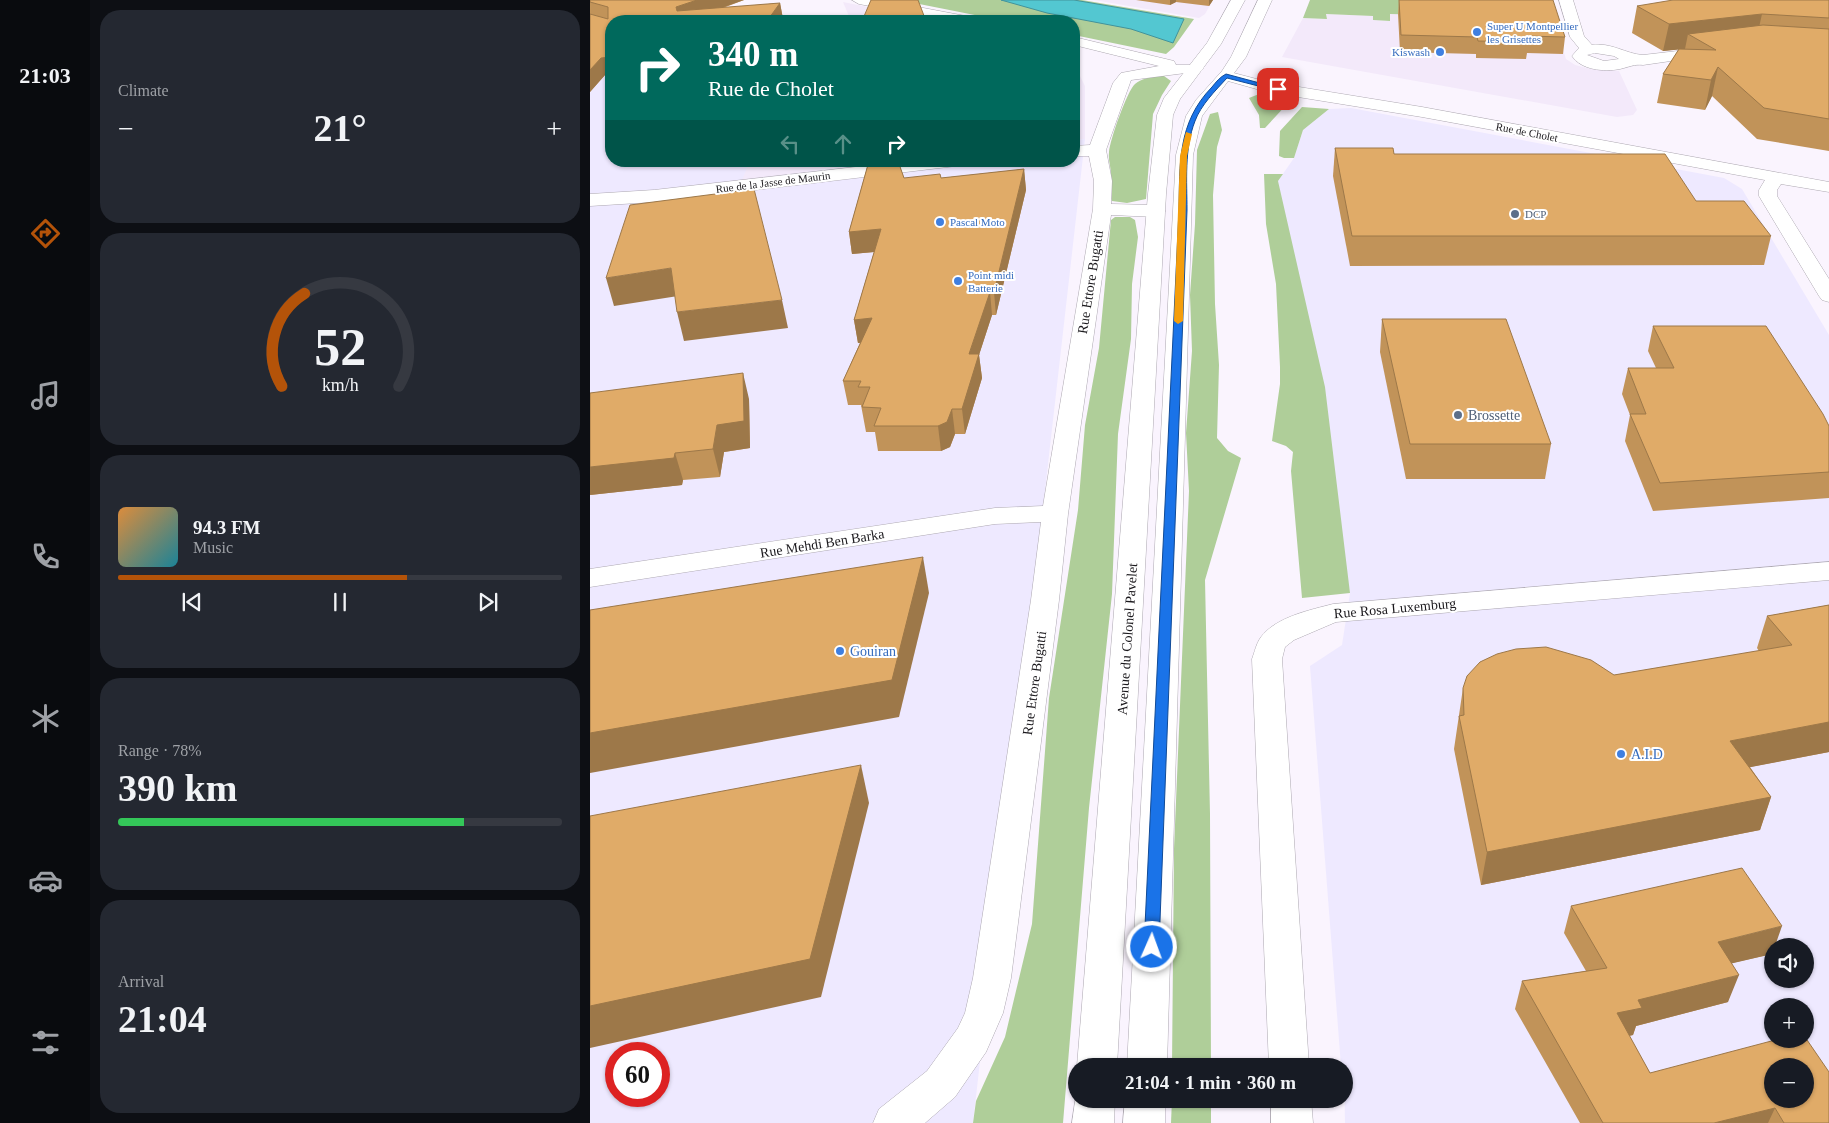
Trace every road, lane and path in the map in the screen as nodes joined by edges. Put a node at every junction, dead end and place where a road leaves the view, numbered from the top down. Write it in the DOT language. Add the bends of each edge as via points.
graph roads {
  1 [pos="859,0"];
  2 [pos="1238,0"];
  3 [pos="1265,0"];
  4 [pos="1566,0"];
  5 [pos="939,15"];
  6 [pos="1080,42"];
  7 [pos="1080,43"];
  8 [pos="1730,49"];
  9 [pos="1196,68"];
  10 [pos="1126,76"];
  11 [pos="1226,76"];
  12 [pos="1097,150"];
  13 [pos="1080,151"];
  14 [pos="904,167"];
  15 [pos="1775,178"];
  16 [pos="1829,187"];
  17 [pos="1183,192"];
  18 [pos="590,200"];
  19 [pos="1102,209"];
  20 [pos="1156,212"];
  21 [pos="1829,296"];
  22 [pos="1055,514"];
  23 [pos="1829,571"];
  24 [pos="590,578"];
  25 [pos="1098,1058"];
  26 [pos="1147,1058"];
  27 [pos="1289,1058"];
  28 [pos="1094,1108"];
  29 [pos="1145,1108"];
  30 [pos="1291,1108"];
  31 [pos="894,1123"];
  32 [pos="1093,1123"];
  33 [pos="1144,1123"];
  34 [pos="1292,1123"];
  1 -- 5 [label="street"];
  2 -- 9 [label="street, Avenue du Colonel Pavelet" via="1214,44"];
  3 -- 11 [label="street" via="1242,51"];
  4 -- 8 [label="street" via="1577,37 1588,50 1579,56 1586,61 1621,64 1629,59"];
  6 -- 9 [label="street" via="1152,61"];
  7 -- 10 [label="street" via="1114,61"];
  9 -- 10 [label="street"];
  9 -- 11 [label="street"];
  9 -- 20 [label="street, Avenue du Colonel Pavelet" via="1172,98 1165,114"];
  10 -- 12 [label="street"];
  11 -- 15 [label="street, Rue de Cholet" via="1278,89 1422,112"];
  11 -- 17 [label="street" via="1208,95 1191,121 1184,156"];
  12 -- 13 [label="street"];
  12 -- 19 [label="street, Rue Ettore Bugatti" via="1103,181"];
  14 -- 18 [label="street, Rue de la Jasse de Maurin" via="654,196"];
  15 -- 16 [label="street, Rue de Cholet"];
  15 -- 21 [label="street" via="1768,196"];
  17 -- 20 [label="street"];
  17 -- 26 [label="street"];
  19 -- 20 [label="street"];
  19 -- 22 [label="street, Rue Ettore Bugatti"];
  20 -- 25 [label="street, Avenue du Colonel Pavelet"];
  22 -- 24 [label="street, Rue Mehdi Ben Barka" via="995,516"];
  22 -- 31 [label="street, Rue Ettore Bugatti" via="1030,714 992,978 984,1013 972,1040 941,1084"];
  23 -- 27 [label="street, Rue Rosa Luxemburg" via="1333,613 1309,621 1281,635 1271,644 1268,659"];
  28 -- 32 [label="street"];
  29 -- 33 [label="street"];
  30 -- 34 [label="street"];
}
